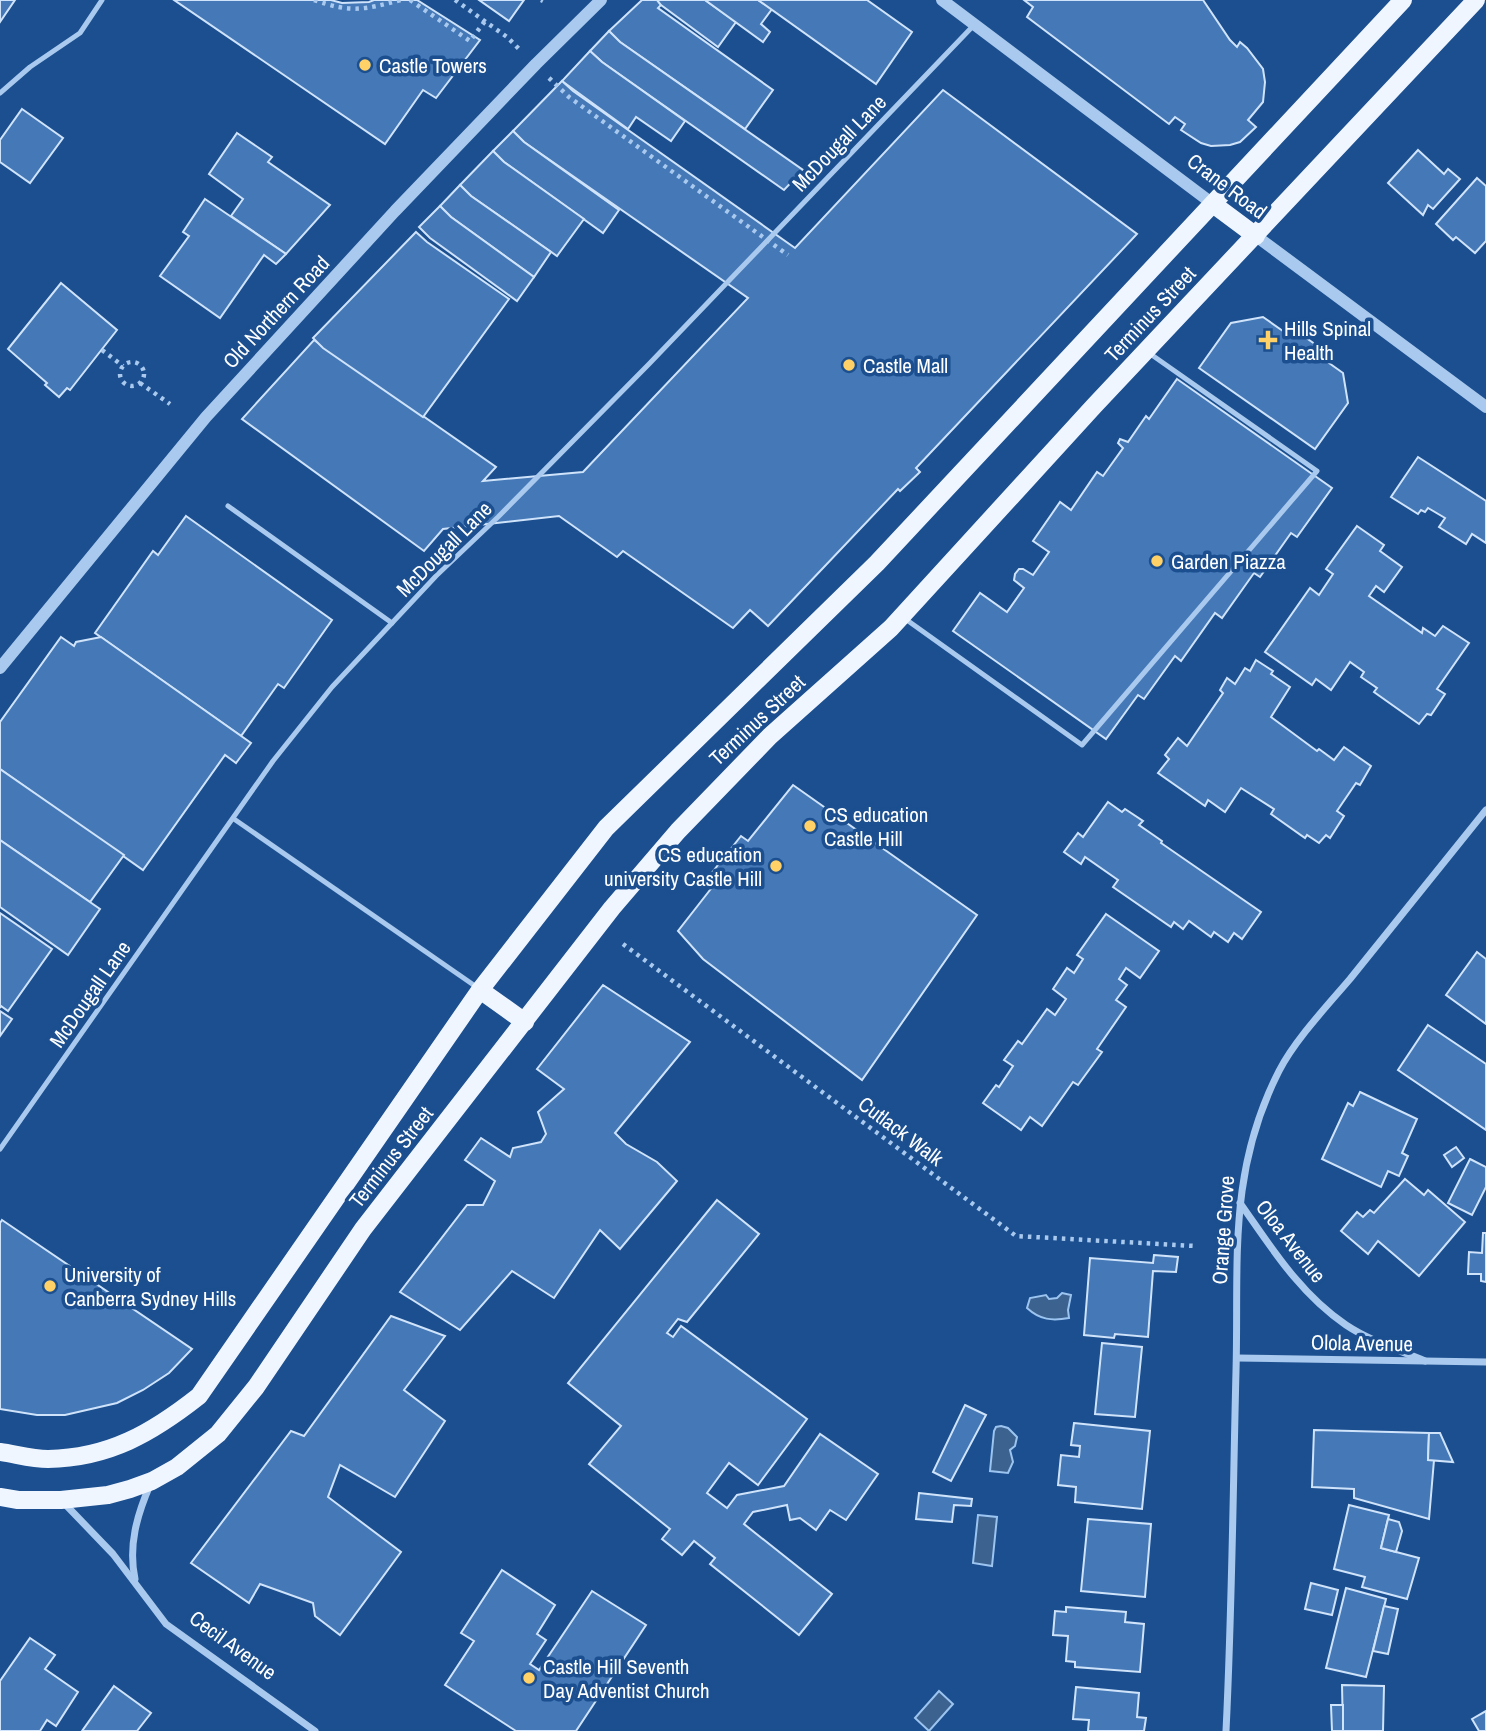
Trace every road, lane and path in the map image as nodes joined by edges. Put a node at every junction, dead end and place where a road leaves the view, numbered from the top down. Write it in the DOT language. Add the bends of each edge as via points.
graph roads {
  1 [pos="102,0"];
  2 [pos="314,0"];
  3 [pos="401,0"];
  4 [pos="410,0"];
  5 [pos="455,0"];
  6 [pos="601,0"];
  7 [pos="942,0"];
  8 [pos="1404,0"];
  9 [pos="1476,0"];
  10 [pos="974,25"];
  11 [pos="557,86"];
  12 [pos="0,93"];
  13 [pos="1213,204"];
  14 [pos="1256,236"];
  15 [pos="788,255"];
  16 [pos="102,349"];
  17 [pos="1146,351"];
  18 [pos="123,366"];
  19 [pos="141,383"];
  20 [pos="170,404"];
  21 [pos="1486,407"];
  22 [pos="228,506"];
  23 [pos="901,616"];
  24 [pos="392,622"];
  25 [pos="0,668"];
  26 [pos="1486,810"];
  27 [pos="233,819"];
  28 [pos="624,944"];
  29 [pos="480,990"];
  30 [pos="525,1022"];
  31 [pos="0,1149"];
  32 [pos="1239,1203"];
  33 [pos="1195,1246"];
  34 [pos="1237,1358"];
  35 [pos="1425,1361"];
  36 [pos="1486,1362"];
  37 [pos="0,1452"];
  38 [pos="152,1481"];
  39 [pos="0,1497"];
  40 [pos="61,1500"];
  41 [pos="136,1583"];
  42 [pos="315,1731"];
  43 [pos="1226,1731"];
  1 -- 12 [label="lane" via="80,33"];
  2 -- 3 [label="path" via="342,9 368,9"];
  4 -- 5 [label="path" via="470,41 485,21"];
  6 -- 25 [label="street, Old Northern Road" via="395,211 206,417"];
  7 -- 10 [label="street, Crane Road"];
  8 -- 13 [label="main road, Terminus Street"];
  9 -- 14 [label="main road, Terminus Street"];
  10 -- 13 [label="street, Crane Road"];
  10 -- 24 [label="lane, McDougall Lane"];
  11 -- 15 [label="path, bridge"];
  13 -- 14 [label="main road, Crane Road"];
  13 -- 29 [label="main road, Terminus Street" via="877,563 606,828"];
  14 -- 17 [label="main road, Terminus Street"];
  14 -- 21 [label="street, Crane Road"];
  16 -- 18 [label="path"];
  17 -- 23 [label="main road, Terminus Street"];
  17 -- 23 [label="lane" via="1317,471 1082,745"];
  18 -- 19 [label="path" via="140,365"];
  18 -- 19 [label="path" via="119,373 122,382"];
  19 -- 20 [label="path"];
  22 -- 24 [label="lane"];
  23 -- 30 [label="main road, Terminus Street" via="761,745 678,831"];
  24 -- 27 [label="lane, McDougall Lane" via="332,687"];
  26 -- 32 [label="street, Orange Grove" via="1280,1068 1246,1158"];
  27 -- 29 [label="lane"];
  27 -- 31 [label="lane, McDougall Lane"];
  28 -- 33 [label="path, Cutlack Walk" via="1016,1236"];
  29 -- 30 [label="main road"];
  29 -- 37 [label="main road, Terminus Street" via="199,1396 144,1436 98,1454 46,1459"];
  30 -- 38 [label="main road, Terminus Street" via="363,1229 256,1387 218,1434 177,1468"];
  32 -- 34 [label="street, Orange Grove"];
  32 -- 35 [label="street, Oloa Avenue" via="1311,1296 1346,1325"];
  34 -- 35 [label="street, Olola Avenue"];
  34 -- 43 [label="street, Orange Grove"];
  35 -- 36 [label="street, Olola Avenue"];
  38 -- 40 [label="main road, Terminus Street" via="108,1495"];
  38 -- 41 [label="street" via="136,1524 132,1560"];
  39 -- 40 [label="main road"];
  40 -- 41 [label="street, Cecil Avenue"];
  41 -- 42 [label="street, Cecil Avenue" via="166,1624"];
}
